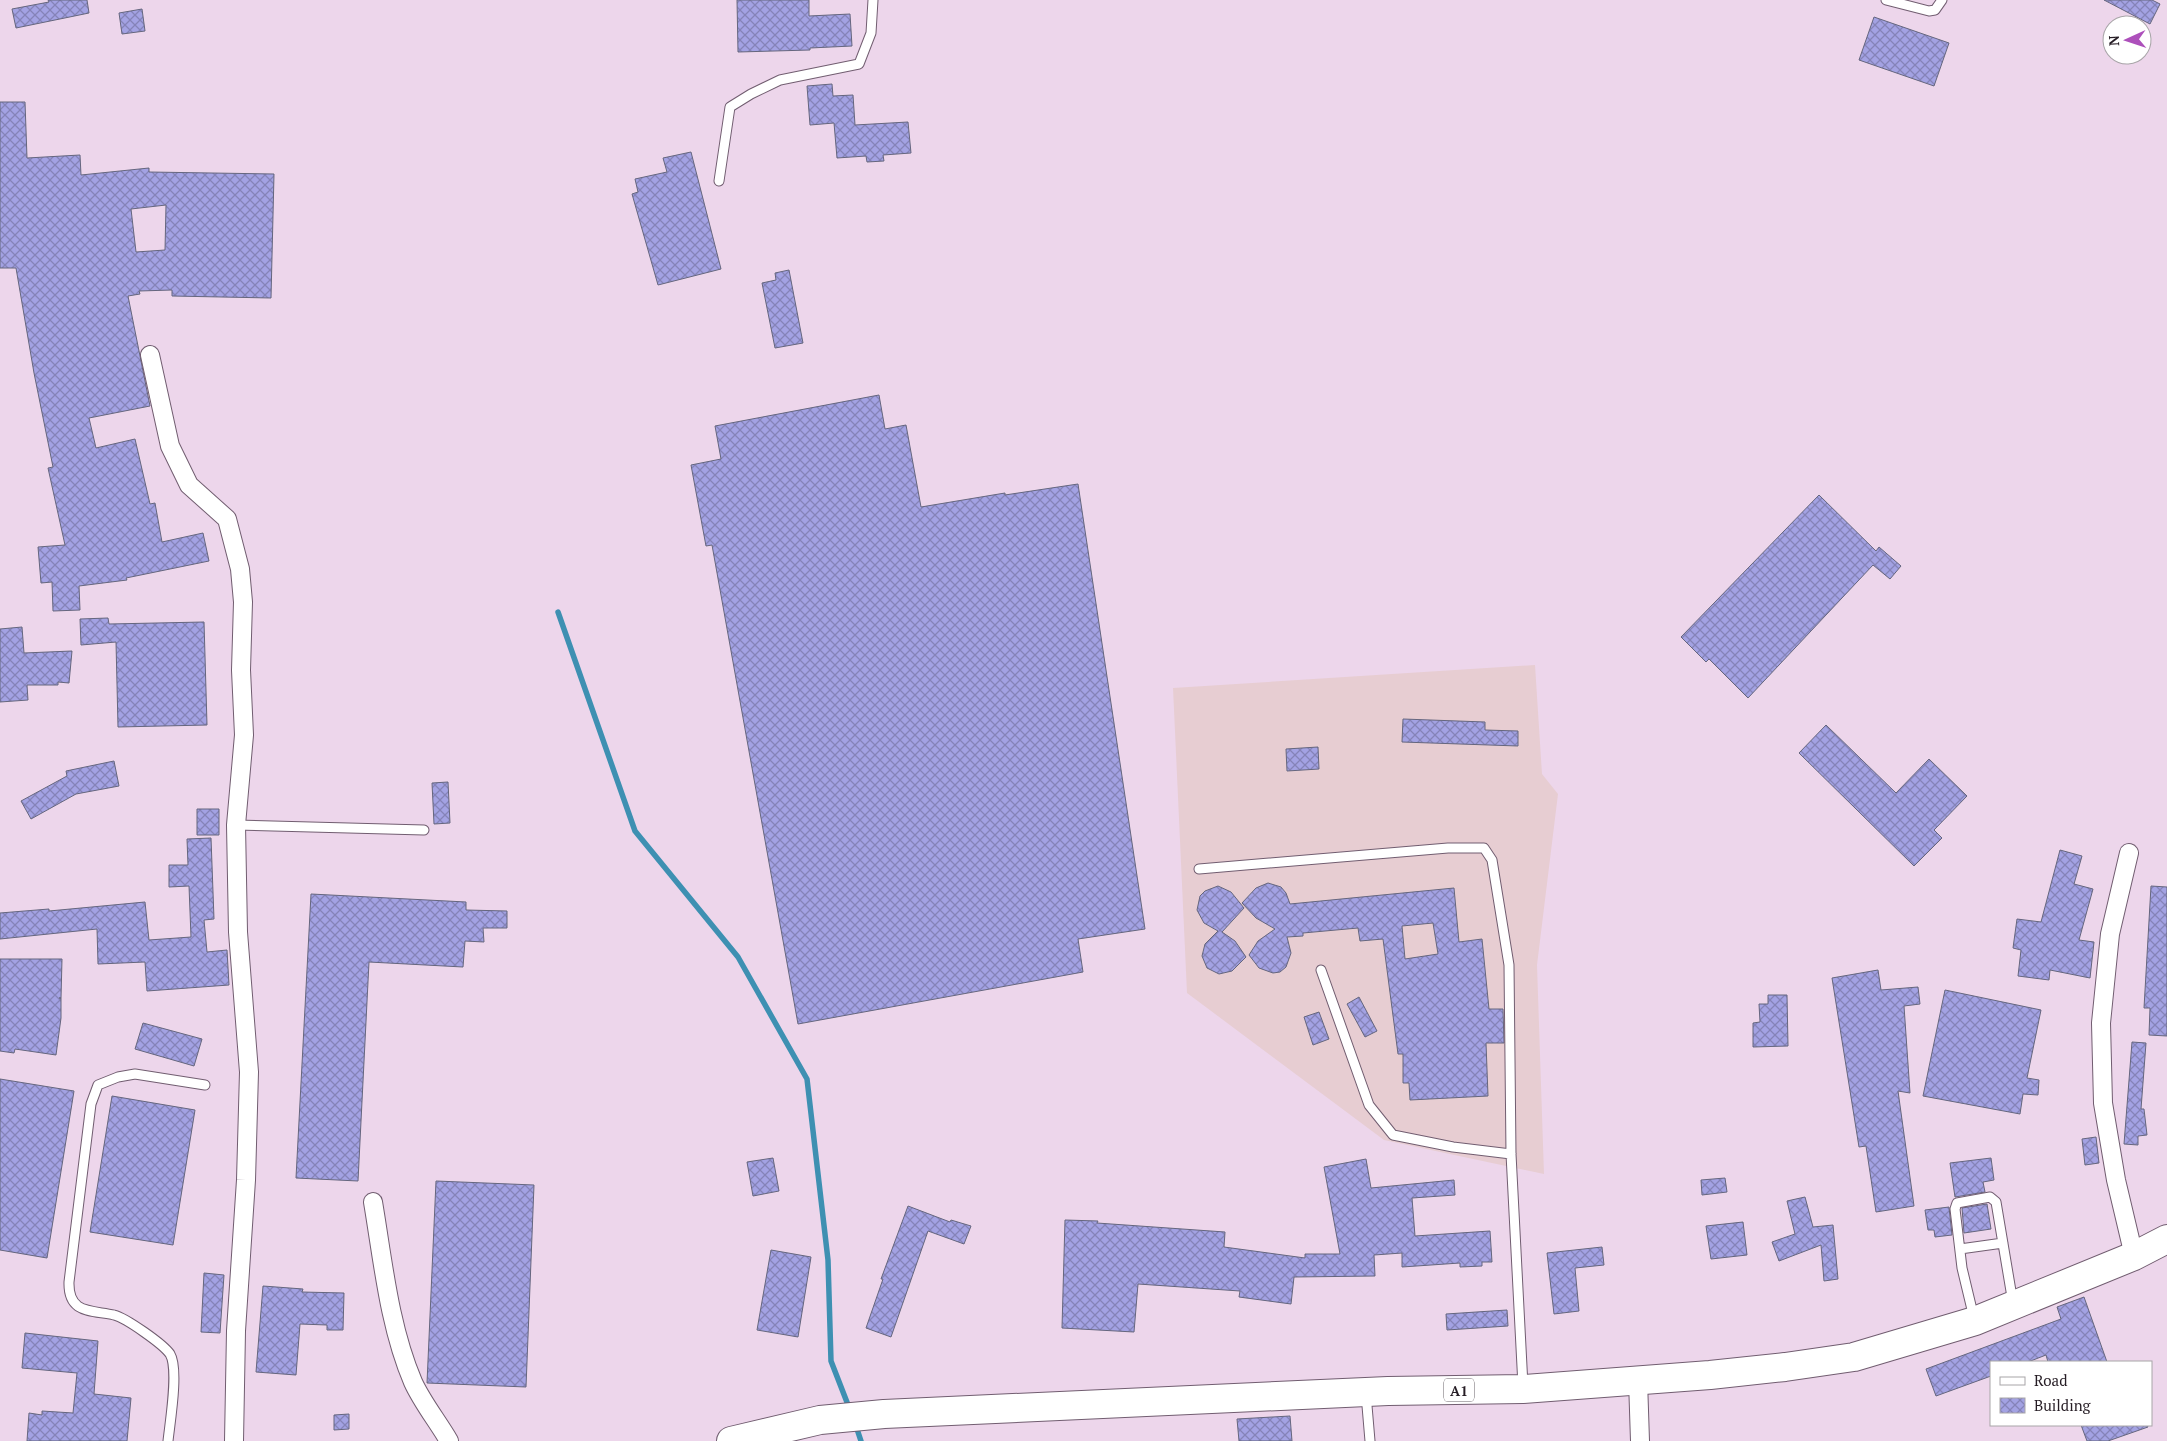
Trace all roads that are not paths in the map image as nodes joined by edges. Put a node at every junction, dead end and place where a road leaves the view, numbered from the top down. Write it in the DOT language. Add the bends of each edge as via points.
graph roads {
  1 [pos="873,0"];
  2 [pos="1886,0"];
  3 [pos="1942,0"];
  4 [pos="718,181"];
  5 [pos="150,355"];
  6 [pos="236,825"];
  7 [pos="424,830"];
  8 [pos="2129,854"];
  9 [pos="1198,868"];
  10 [pos="1321,970"];
  11 [pos="205,1085"];
  12 [pos="1511,1154"];
  13 [pos="373,1202"];
  14 [pos="2167,1240"];
  15 [pos="2004,1244"];
  16 [pos="1960,1249"];
  17 [pos="2134,1256"];
  18 [pos="2013,1305"];
  19 [pos="1975,1321"];
  20 [pos="1638,1380"];
  21 [pos="1523,1388"];
  22 [pos="1366,1392"];
  23 [pos="168,1441"];
  24 [pos="234,1441"];
  25 [pos="450,1441"];
  26 [pos="731,1441"];
  27 [pos="1370,1441"];
  28 [pos="1640,1441"];
  1 -- 4 [label="lane" via="871,33 859,64 780,80 730,107"];
  2 -- 3 [label="lane" via="1929,11 1935,10"];
  5 -- 6 [label="street" via="170,446 189,485 227,519 240,569 244,735"];
  6 -- 7 [label="lane"];
  6 -- 24 [label="street" via="238,932 249,1072"];
  8 -- 17 [label="street" via="2110,934 2101,1023 2103,1103 2116,1180"];
  9 -- 12 [label="lane" via="1448,848 1484,848 1492,860 1509,965"];
  10 -- 12 [label="lane" via="1369,1106 1393,1135"];
  11 -- 23 [label="lane" via="135,1074 98,1085 91,1104 69,1282 69,1294 74,1303 92,1313 115,1315 149,1335 170,1355 174,1380"];
  12 -- 21 [label="lane"];
  13 -- 25 [label="street" via="402,1351 414,1384"];
  14 -- 17 [label="highway, A1"];
  15 -- 16 [label="lane"];
  15 -- 16 [label="lane" via="1998,1207 1990,1197 1956,1204"];
  15 -- 18 [label="lane"];
  16 -- 19 [label="lane"];
  17 -- 18 [label="highway, A1"];
  18 -- 19 [label="highway, A1"];
  19 -- 20 [label="highway, A1" via="1854,1357 1757,1370"];
  20 -- 21 [label="highway, A1"];
  20 -- 28 [label="street"];
  21 -- 22 [label="highway, A1"];
  22 -- 26 [label="highway, A1" via="884,1414 820,1420"];
  22 -- 27 [label="lane"];
}
